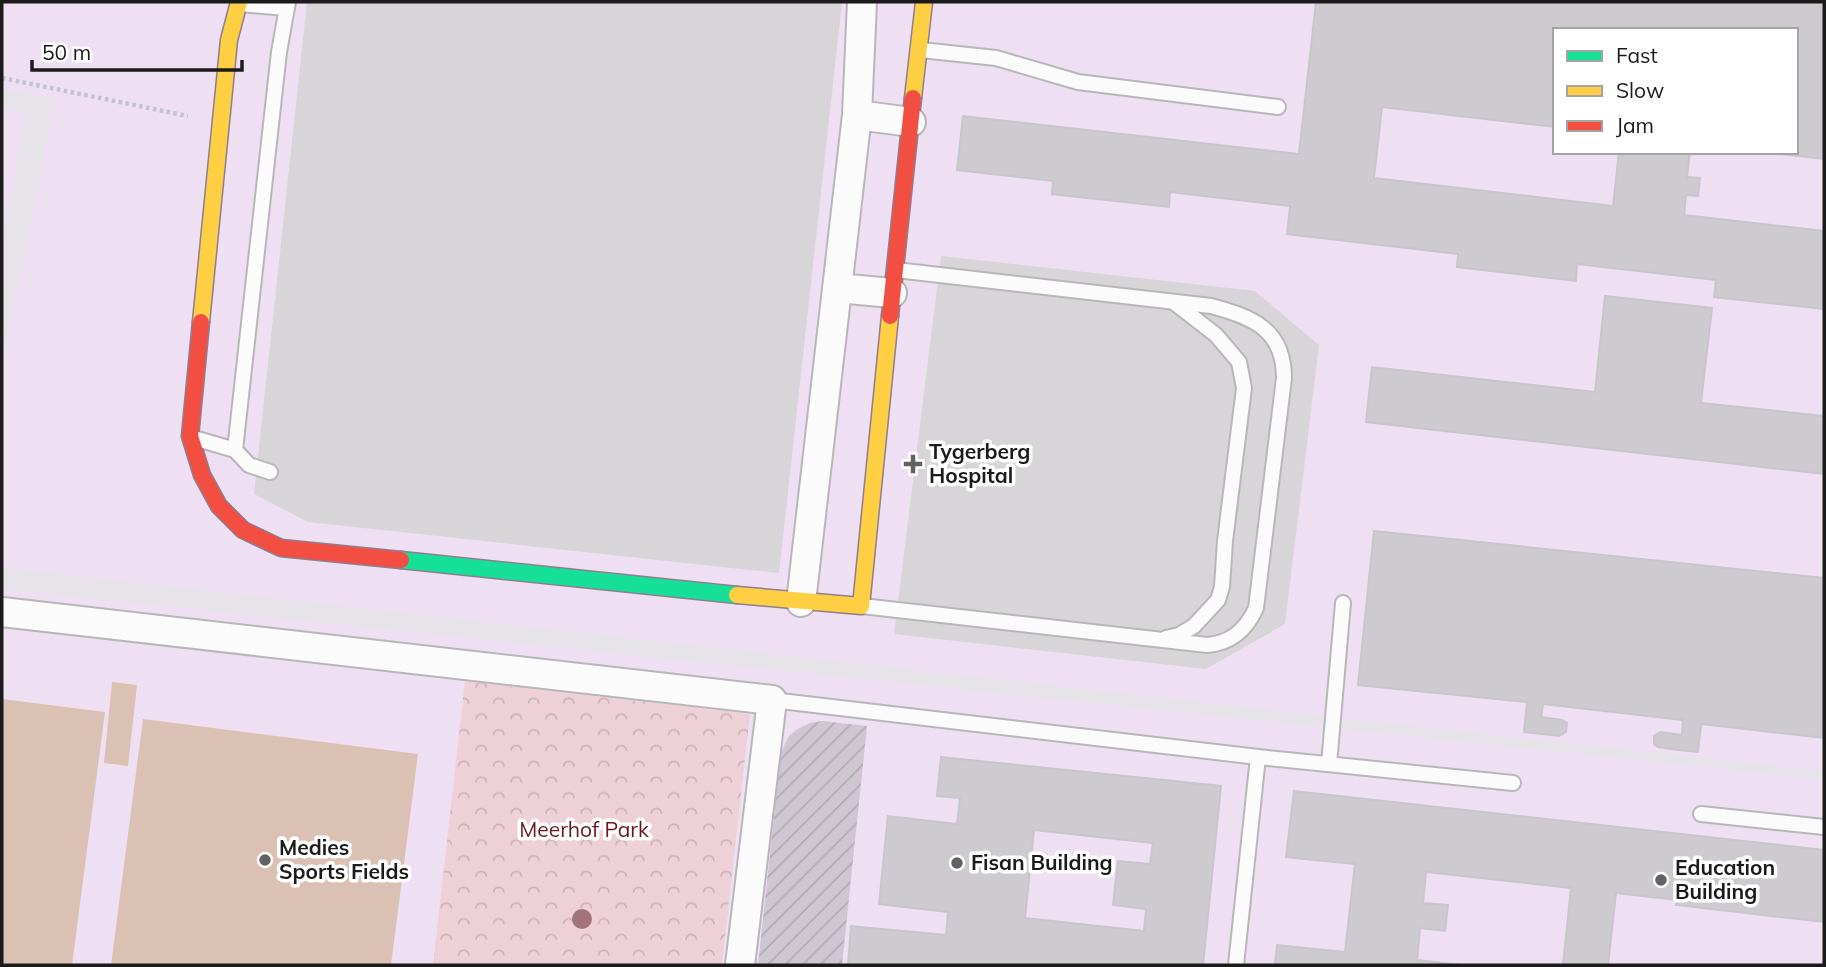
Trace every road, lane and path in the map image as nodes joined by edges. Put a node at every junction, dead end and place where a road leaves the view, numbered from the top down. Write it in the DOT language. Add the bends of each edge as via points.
graph roads {
  1 [pos="862,2"];
  2 [pos="924,2"];
  3 [pos="239,3"];
  4 [pos="287,5"];
  5 [pos="919,49"];
  6 [pos="2,78"];
  7 [pos="1278,107"];
  8 [pos="857,115"];
  9 [pos="911,121"];
  10 [pos="220,122"];
  11 [pos="893,281"];
  12 [pos="837,288"];
  13 [pos="1174,302"];
  14 [pos="190,436"];
  15 [pos="235,450"];
  16 [pos="270,472"];
  17 [pos="801,602"];
  18 [pos="1343,603"];
  19 [pos="861,606"];
  20 [pos="2,612"];
  21 [pos="1158,640"];
  22 [pos="772,700"];
  23 [pos="1258,757"];
  24 [pos="1329,764"];
  25 [pos="1513,783"];
  26 [pos="1701,814"];
  27 [pos="1824,827"];
  28 [pos="740,965"];
  29 [pos="1236,965"];
  1 -- 8 [label="street"];
  2 -- 5 [label="street"];
  3 -- 4 [label="lane"];
  3 -- 10 [label="street" via="229,40"];
  4 -- 15 [label="lane"];
  5 -- 7 [label="lane" via="996,58 1078,82"];
  5 -- 9 [label="street"];
  6 -- 10 [label="path"];
  8 -- 9 [label="street"];
  8 -- 12 [label="street"];
  9 -- 11 [label="street"];
  10 -- 14 [label="street"];
  11 -- 12 [label="street"];
  11 -- 13 [label="lane"];
  11 -- 19 [label="street"];
  12 -- 17 [label="street"];
  13 -- 21 [label="lane" via="1216,335 1239,362 1244,388 1218,600 1194,626"];
  13 -- 21 [label="lane" via="1211,306 1252,318 1278,346 1284,378 1256,608 1240,633 1217,644"];
  14 -- 15 [label="lane"];
  14 -- 17 [label="street" via="200,474 216,505 241,529 281,548"];
  15 -- 16 [label="lane" via="249,464"];
  17 -- 19 [label="street"];
  18 -- 24 [label="lane"];
  19 -- 21 [label="lane"];
  20 -- 22 [label="street"];
  22 -- 23 [label="lane"];
  22 -- 28 [label="street"];
  23 -- 24 [label="lane"];
  23 -- 29 [label="lane"];
  24 -- 25 [label="lane"];
  26 -- 27 [label="lane"];
}
